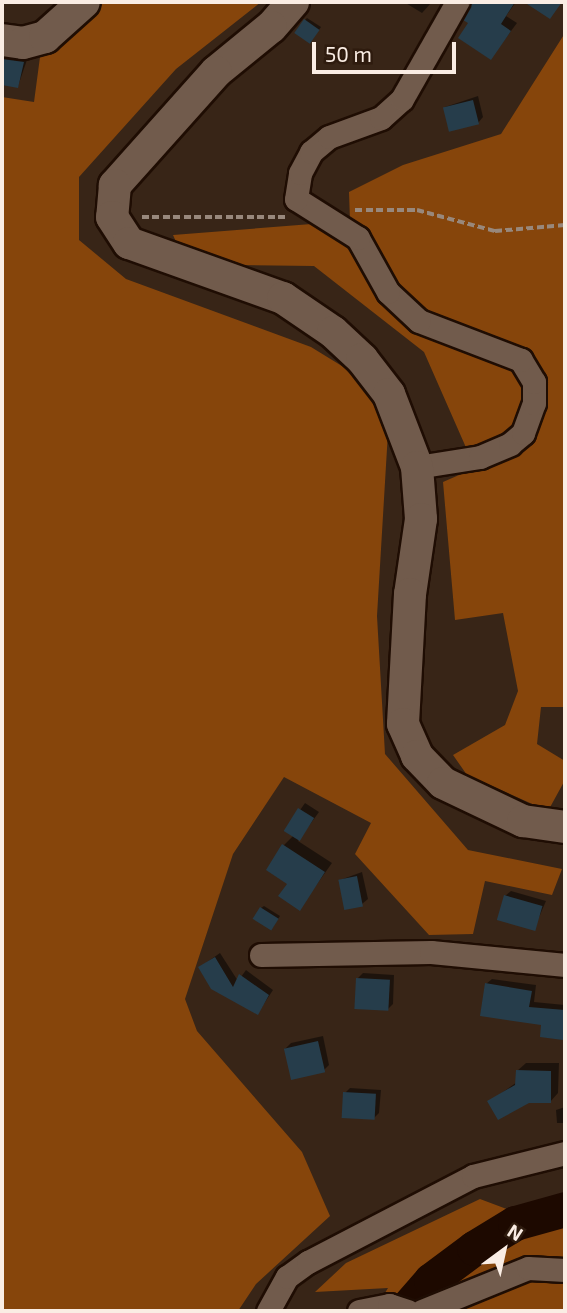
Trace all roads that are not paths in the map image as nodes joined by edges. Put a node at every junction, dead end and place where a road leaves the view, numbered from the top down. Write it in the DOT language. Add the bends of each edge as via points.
graph roads {
  1 [pos="84,2"];
  2 [pos="293,2"];
  3 [pos="457,2"];
  4 [pos="2,40"];
  5 [pos="417,467"];
  6 [pos="565,827"];
  7 [pos="261,955"];
  8 [pos="565,965"];
  9 [pos="565,1153"];
  10 [pos="565,1270"];
  11 [pos="399,1308"];
  12 [pos="268,1311"];
  13 [pos="359,1311"];
  14 [pos="422,1311"];
  1 -- 4 [label="street" via="45,37 23,43"];
  2 -- 5 [label="street" via="271,27 216,72 115,185 112,217 129,243 283,298 333,332 389,394"];
  3 -- 5 [label="street" via="402,99 381,118 329,137 311,152 300,173 296,199 358,238 388,292 419,321 521,360 534,382 534,403 523,433 510,444 480,457"];
  5 -- 6 [label="street" via="421,519 410,594 403,724 417,756 443,783 523,821"];
  7 -- 8 [label="street" via="430,952"];
  9 -- 12 [label="street" via="473,1176 308,1262 287,1277"];
  10 -- 14 [label="street" via="528,1268"];
  11 -- 13 [label="street"];
}
